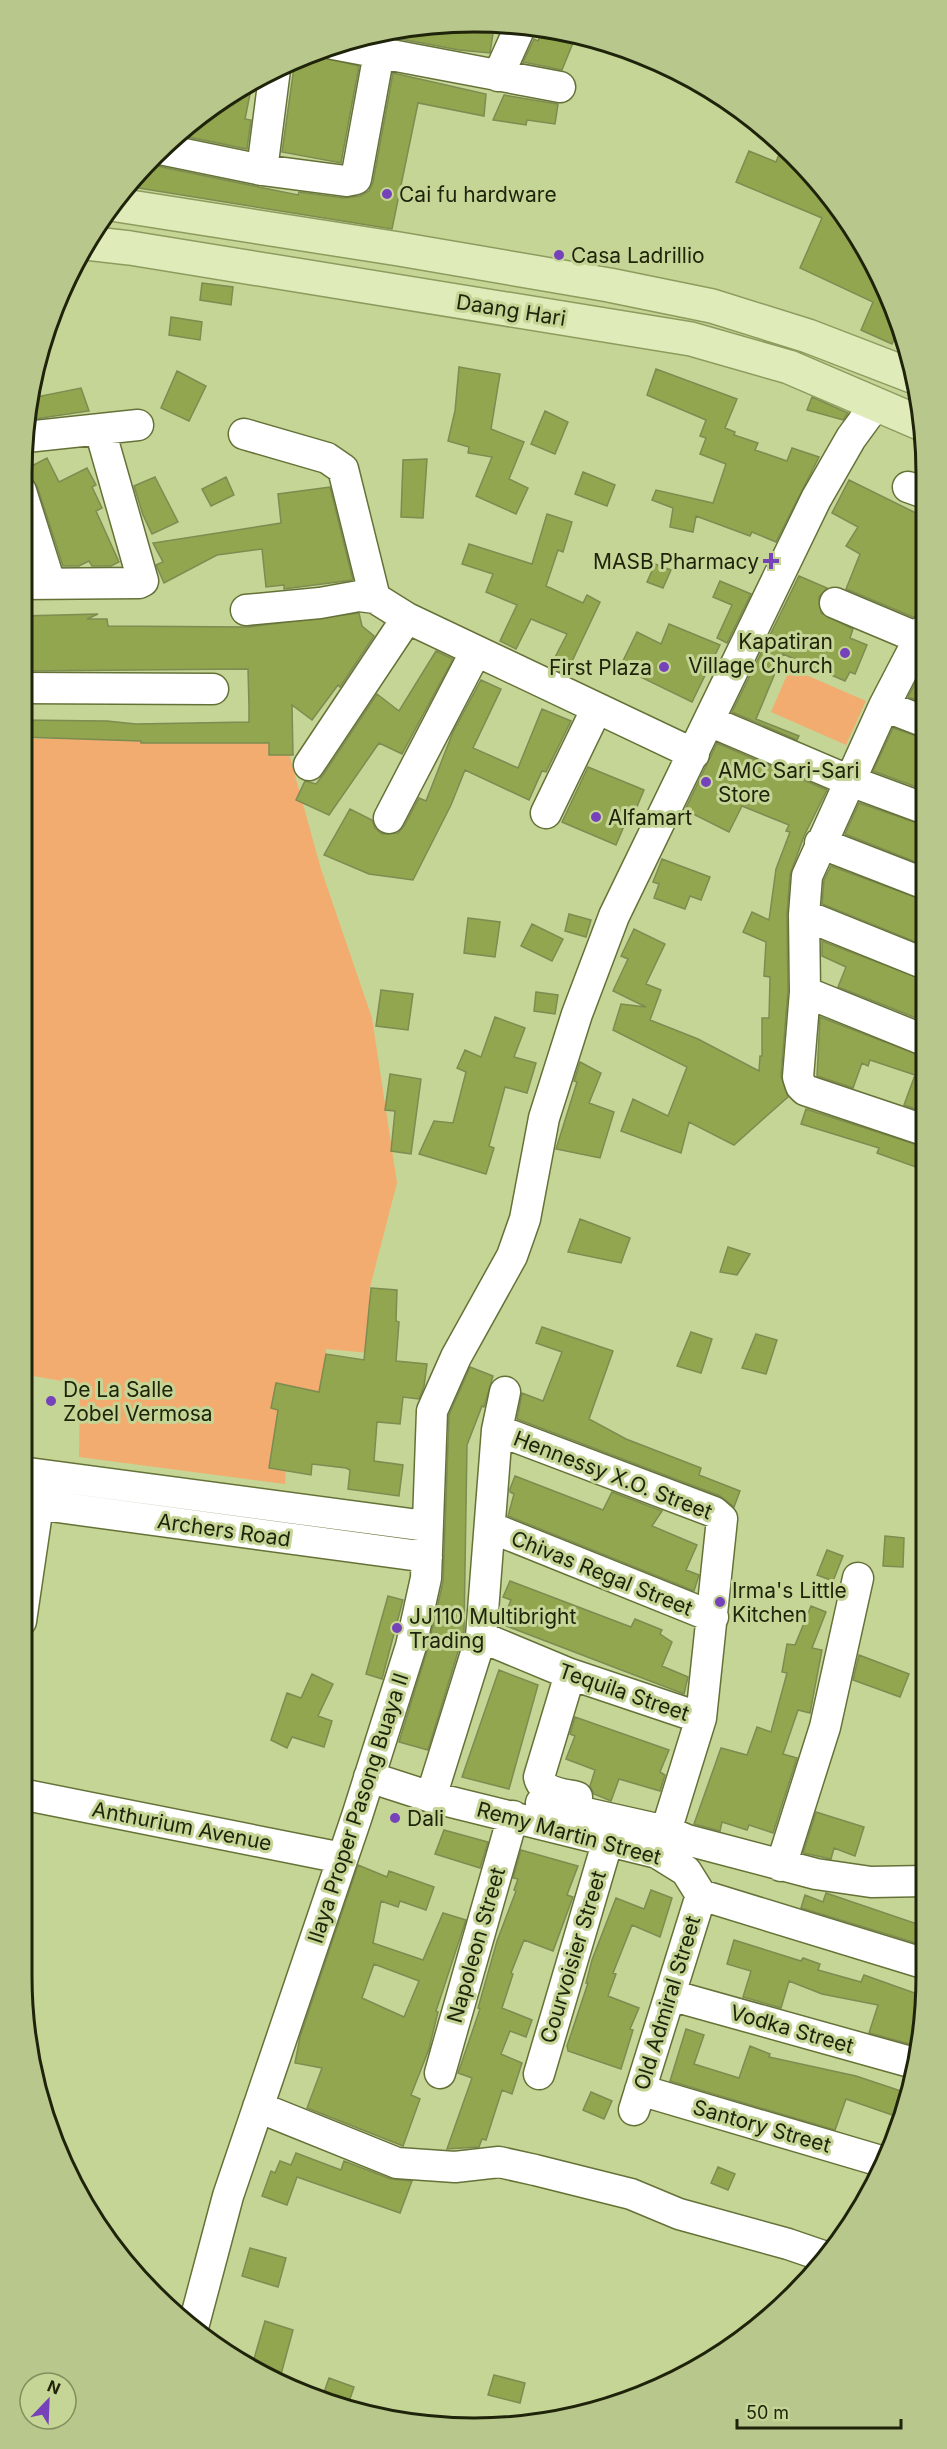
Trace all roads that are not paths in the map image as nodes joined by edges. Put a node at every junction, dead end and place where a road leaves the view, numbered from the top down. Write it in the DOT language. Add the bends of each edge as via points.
graph roads {
  1 [pos="517,34"];
  2 [pos="355,48"];
  3 [pos="379,53"];
  4 [pos="498,75"];
  5 [pos="274,79"];
  6 [pos="560,87"];
  7 [pos="171,152"];
  8 [pos="262,170"];
  9 [pos="122,206"];
  10 [pos="96,244"];
  11 [pos="902,368"];
  12 [pos="876,404"];
  13 [pos="912,420"];
  14 [pos="138,425"];
  15 [pos="100,430"];
  16 [pos="244,434"];
  17 [pos="33,436"];
  18 [pos="32,564"];
  19 [pos="35,584"];
  20 [pos="375,597"];
  21 [pos="835,603"];
  22 [pos="246,610"];
  23 [pos="407,618"];
  24 [pos="916,635"];
  25 [pos="916,648"];
  26 [pos="476,651"];
  27 [pos="32,688"];
  28 [pos="213,688"];
  29 [pos="884,705"];
  30 [pos="597,708"];
  31 [pos="916,718"];
  32 [pos="709,721"];
  33 [pos="694,754"];
  34 [pos="309,765"];
  35 [pos="850,782"];
  36 [pos="916,806"];
  37 [pos="546,813"];
  38 [pos="389,818"];
  39 [pos="820,843"];
  40 [pos="916,881"];
  41 [pos="804,915"];
  42 [pos="916,960"];
  43 [pos="805,992"];
  44 [pos="916,1037"];
  45 [pos="916,1127"];
  46 [pos="505,1392"];
  47 [pos="497,1430"];
  48 [pos="32,1474"];
  49 [pos="32,1503"];
  50 [pos="426,1526"];
  51 [pos="492,1528"];
  52 [pos="426,1557"];
  53 [pos="858,1578"];
  54 [pos="713,1617"];
  55 [pos="481,1637"];
  56 [pos="570,1674"];
  57 [pos="701,1718"];
  58 [pos="369,1777"];
  59 [pos="433,1788"];
  60 [pos="32,1796"];
  61 [pos="513,1816"];
  62 [pos="668,1826"];
  63 [pos="608,1840"];
  64 [pos="342,1858"];
  65 [pos="781,1866"];
  66 [pos="916,1881"];
  67 [pos="701,1895"];
  68 [pos="916,1961"];
  69 [pos="670,1995"];
  70 [pos="907,2061"];
  71 [pos="440,2073"];
  72 [pos="539,2074"];
  73 [pos="637,2100"];
  74 [pos="258,2107"];
  75 [pos="875,2160"];
  76 [pos="817,2254"];
  77 [pos="195,2319"];
  1 -- 4 [label="street"];
  2 -- 3 [label="street"];
  3 -- 4 [label="street"];
  3 -- 8 [label="street" via="356,178 346,182"];
  4 -- 6 [label="street"];
  5 -- 8 [label="street"];
  7 -- 8 [label="street"];
  9 -- 11 [label="main road, Daang Hari" via="399,249 712,306"];
  10 -- 12 [label="main road, Daang Hari" via="691,339 789,367"];
  12 -- 13 [label="main road, Daang Hari"];
  12 -- 32 [label="street, Ilaya Proper Pasong Buaya II" via="816,499"];
  14 -- 15 [label="street"];
  15 -- 17 [label="street"];
  15 -- 19 [label="street" via="143,581"];
  16 -- 20 [label="street" via="327,458 343,469"];
  18 -- 19 [label="street"];
  20 -- 22 [label="street"];
  20 -- 23 [label="street"];
  21 -- 24 [label="street"];
  23 -- 26 [label="street"];
  23 -- 34 [label="street"];
  25 -- 29 [label="street"];
  26 -- 30 [label="street"];
  26 -- 38 [label="street"];
  27 -- 28 [label="street"];
  29 -- 31 [label="street"];
  29 -- 35 [label="street"];
  30 -- 33 [label="street"];
  30 -- 37 [label="street"];
  32 -- 33 [label="street, Ilaya Proper Pasong Buaya II"];
  32 -- 35 [label="street"];
  33 -- 50 [label="street, Ilaya Proper Pasong Buaya II" via="614,916 578,1014 544,1118 525,1219 512,1256 456,1357 432,1411"];
  35 -- 36 [label="street"];
  35 -- 39 [label="street"];
  39 -- 40 [label="street"];
  39 -- 41 [label="street" via="807,876"];
  41 -- 42 [label="street"];
  41 -- 43 [label="street"];
  43 -- 44 [label="street"];
  43 -- 45 [label="street" via="798,1077 801,1086"];
  46 -- 47 [label="street"];
  47 -- 51 [label="street"];
  47 -- 54 [label="street, Hennessy X.O. Street" via="714,1512 723,1524"];
  48 -- 50 [label="street, Archers Road"];
  49 -- 52 [label="street, Archers Road"];
  50 -- 52 [label="street, Ilaya Proper Pasong Buaya II"];
  51 -- 54 [label="street, Chivas Regal Street"];
  51 -- 55 [label="street"];
  52 -- 58 [label="street, Ilaya Proper Pasong Buaya II" via="426,1578 411,1646"];
  53 -- 65 [label="street" via="825,1727"];
  54 -- 57 [label="street"];
  55 -- 56 [label="street, Tequila Street"];
  55 -- 59 [label="street"];
  56 -- 57 [label="street, Tequila Street"];
  56 -- 62 [label="street" via="540,1782 549,1790"];
  57 -- 62 [label="street"];
  58 -- 59 [label="street, Remy Martin Street"];
  58 -- 64 [label="street, Ilaya Proper Pasong Buaya II"];
  59 -- 61 [label="street, Remy Martin Street"];
  59 -- 62 [label="street"];
  60 -- 64 [label="street, Anthurium Avenue"];
  61 -- 63 [label="street, Remy Martin Street"];
  61 -- 71 [label="street, Napoleon Street"];
  62 -- 65 [label="street"];
  63 -- 67 [label="street, Remy Martin Street" via="657,1853 686,1871"];
  63 -- 72 [label="street, Courvoisier Street"];
  64 -- 74 [label="street, Ilaya Proper Pasong Buaya II"];
  65 -- 66 [label="street" via="846,1879"];
  67 -- 68 [label="street"];
  67 -- 69 [label="street, Old Admiral Street"];
  69 -- 70 [label="street, Vodka Street"];
  69 -- 73 [label="street, Old Admiral Street"];
  73 -- 75 [label="street, Santory Street"];
  74 -- 76 [label="street" via="397,2163 455,2167 499,2162 536,2170 631,2194 679,2214"];
  74 -- 77 [label="street, Ilaya Proper Pasong Buaya II" via="228,2196"];
}
